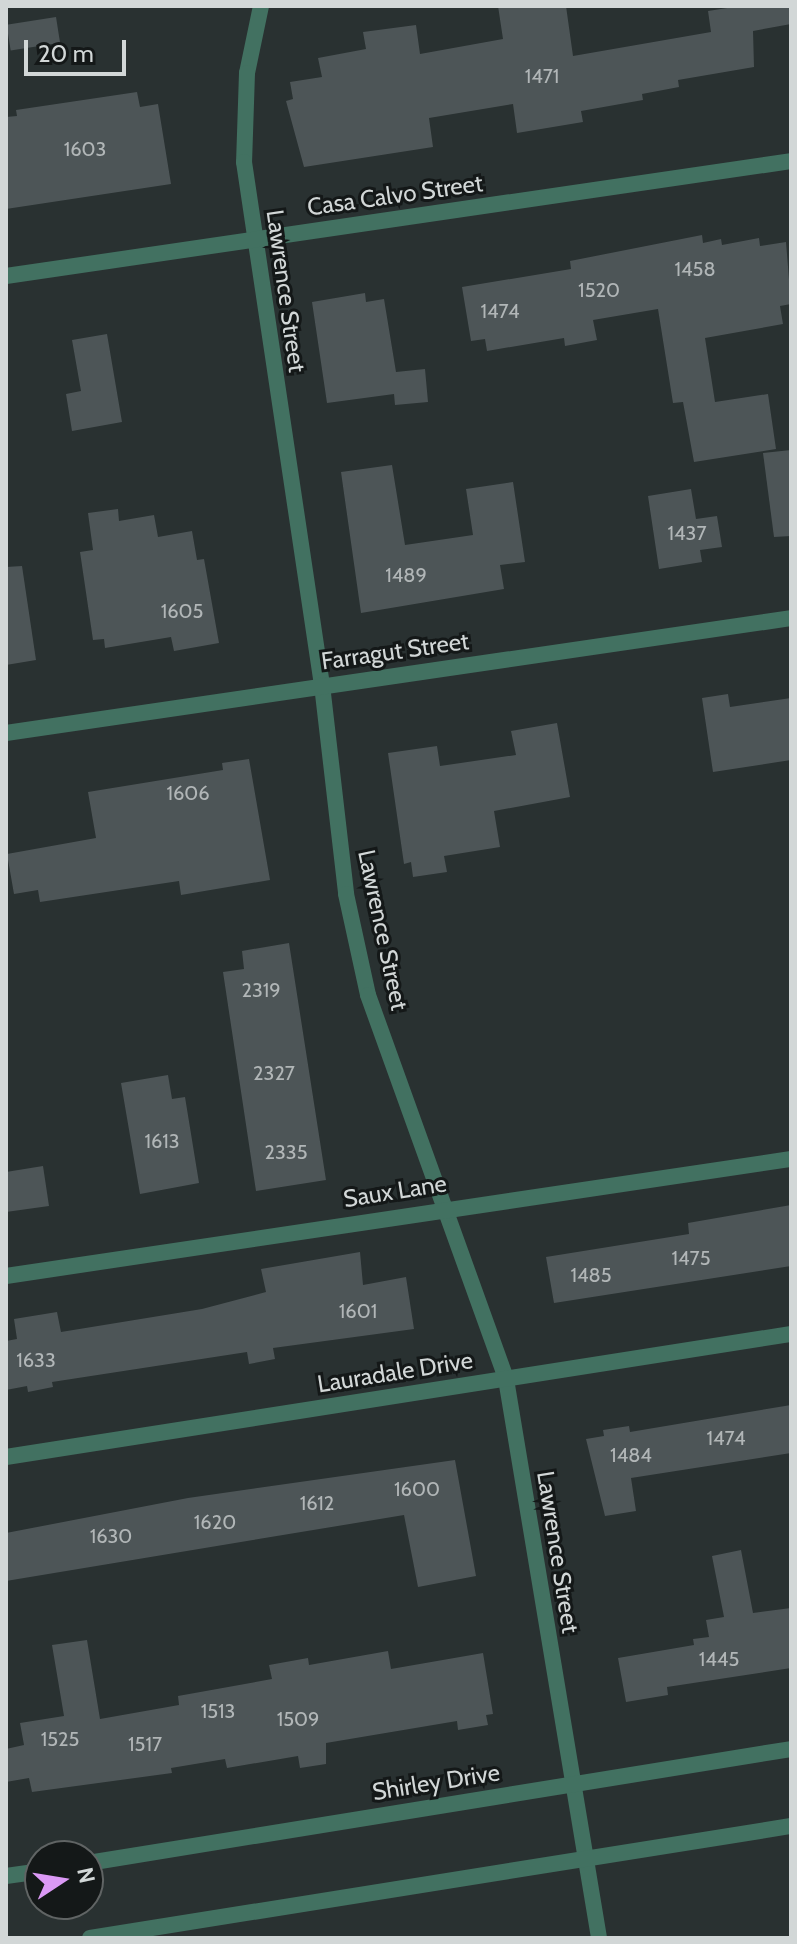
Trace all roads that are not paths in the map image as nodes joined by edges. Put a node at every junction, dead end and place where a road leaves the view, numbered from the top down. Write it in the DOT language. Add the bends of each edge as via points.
graph roads {
  1 [pos="261,6"];
  2 [pos="791,161"];
  3 [pos="252,240"];
  4 [pos="6,276"];
  5 [pos="791,618"];
  6 [pos="322,685"];
  7 [pos="6,733"];
  8 [pos="791,1159"];
  9 [pos="443,1208"];
  10 [pos="6,1276"];
  11 [pos="791,1334"];
  12 [pos="506,1379"];
  13 [pos="6,1457"];
  14 [pos="791,1749"];
  15 [pos="571,1784"];
  16 [pos="791,1826"];
  17 [pos="585,1859"];
  18 [pos="104,1860"];
  19 [pos="90,1938"];
  20 [pos="599,1938"];
  1 -- 3 [label="street, Lawrence Street" via="247,88 244,162"];
  2 -- 3 [label="street, Casa Calvo Street"];
  3 -- 4 [label="street, Casa Calvo Street"];
  3 -- 6 [label="street, Lawrence Street"];
  5 -- 6 [label="street, Farragut Street"];
  6 -- 7 [label="street, Farragut Street"];
  6 -- 9 [label="street, Lawrence Street" via="346,894 368,995"];
  8 -- 9 [label="street, Saux Lane"];
  9 -- 10 [label="street, Saux Lane"];
  9 -- 12 [label="street, Lawrence Street"];
  11 -- 12 [label="street, Lauradale Drive"];
  12 -- 13 [label="street, Lauradale Drive"];
  12 -- 15 [label="street, Lawrence Street"];
  14 -- 15 [label="street, Shirley Drive"];
  15 -- 17 [label="street, Lawrence Street"];
  15 -- 18 [label="street, Shirley Drive"];
  16 -- 17 [label="street"];
  17 -- 19 [label="street"];
  17 -- 20 [label="street, Lawrence Street"];
}
